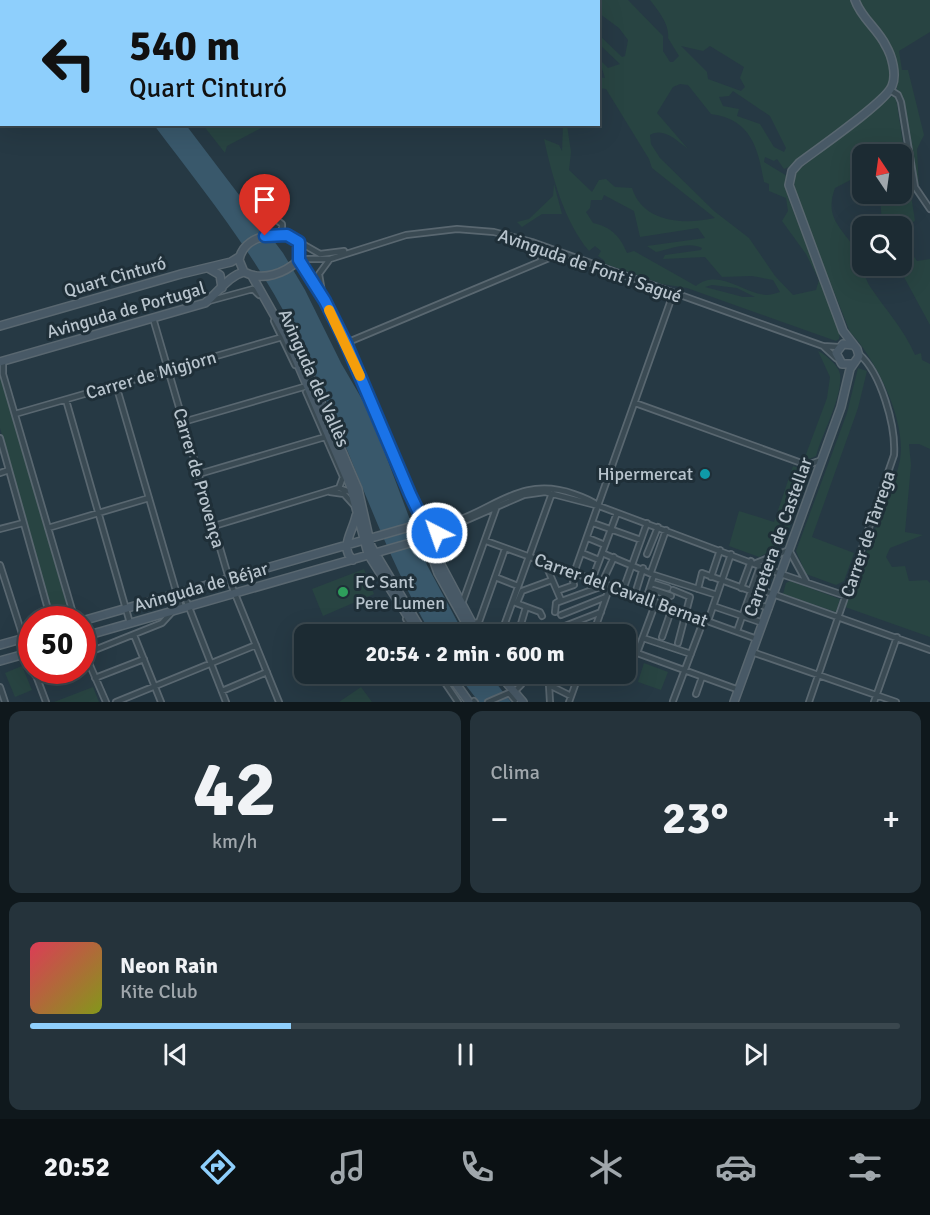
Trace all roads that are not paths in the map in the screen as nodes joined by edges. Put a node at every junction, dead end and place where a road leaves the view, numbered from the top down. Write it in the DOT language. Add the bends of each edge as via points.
graph roads {
  1 [pos="855,0"];
  2 [pos="891,90"];
  3 [pos="262,209"];
  4 [pos="930,209"];
  5 [pos="282,235"];
  6 [pos="299,242"];
  7 [pos="376,244"];
  8 [pos="541,246"];
  9 [pos="554,251"];
  10 [pos="561,253"];
  11 [pos="239,257"];
  12 [pos="330,259"];
  13 [pos="299,260"];
  14 [pos="540,261"];
  15 [pos="206,267"];
  16 [pos="244,272"];
  17 [pos="256,276"];
  18 [pos="222,288"];
  19 [pos="257,291"];
  20 [pos="674,294"];
  21 [pos="325,301"];
  22 [pos="204,303"];
  23 [pos="153,318"];
  24 [pos="0,326"];
  25 [pos="843,331"];
  26 [pos="284,337"];
  27 [pos="346,343"];
  28 [pos="854,345"];
  29 [pos="823,346"];
  30 [pos="840,346"];
  31 [pos="859,354"];
  32 [pos="302,357"];
  33 [pos="836,358"];
  34 [pos="855,363"];
  35 [pos="1,364"];
  36 [pos="843,365"];
  37 [pos="869,365"];
  38 [pos="168,370"];
  39 [pos="847,382"];
  40 [pos="116,385"];
  41 [pos="306,386"];
  42 [pos="66,400"];
  43 [pos="635,403"];
  44 [pos="323,407"];
  45 [pos="15,414"];
  46 [pos="183,422"];
  47 [pos="325,437"];
  48 [pos="0,438"];
  49 [pos="822,460"];
  50 [pos="807,465"];
  51 [pos="9,470"];
  52 [pos="0,473"];
  53 [pos="198,474"];
  54 [pos="343,477"];
  55 [pos="815,480"];
  56 [pos="339,488"];
  57 [pos="330,492"];
  58 [pos="351,493"];
  59 [pos="552,493"];
  60 [pos="410,494"];
  61 [pos="149,498"];
  62 [pos="497,506"];
  63 [pos="599,506"];
  64 [pos="358,510"];
  65 [pos="98,513"];
  66 [pos="617,513"];
  67 [pos="23,523"];
  68 [pos="593,523"];
  69 [pos="647,523"];
  70 [pos="421,524"];
  71 [pos="214,526"];
  72 [pos="657,527"];
  73 [pos="48,528"];
  74 [pos="365,528"];
  75 [pos="0,529"];
  76 [pos="611,529"];
  77 [pos="666,530"];
  78 [pos="437,534"];
  79 [pos="380,536"];
  80 [pos="588,538"];
  81 [pos="423,539"];
  82 [pos="365,540"];
  83 [pos="641,540"];
  84 [pos="486,541"];
  85 [pos="346,543"];
  86 [pos="605,545"];
  87 [pos="383,549"];
  88 [pos="505,549"];
  89 [pos="637,550"];
  90 [pos="720,550"];
  91 [pos="789,550"];
  92 [pos="324,551"];
  93 [pos="371,553"];
  94 [pos="582,553"];
  95 [pos="602,553"];
  96 [pos="647,554"];
  97 [pos="731,554"];
  98 [pos="437,556"];
  99 [pos="528,557"];
  100 [pos="614,557"];
  101 [pos="656,557"];
  102 [pos="770,557"];
  103 [pos="351,560"];
  104 [pos="599,560"];
  105 [pos="545,563"];
  106 [pos="632,564"];
  107 [pos="756,564"];
  108 [pos="0,566"];
  109 [pos="376,566"];
  110 [pos="328,567"];
  111 [pos="643,568"];
  112 [pos="385,569"];
  113 [pos="768,569"];
  114 [pos="799,571"];
  115 [pos="573,572"];
  116 [pos="651,572"];
  117 [pos="781,574"];
  118 [pos="495,577"];
  119 [pos="711,577"];
  120 [pos="792,577"];
  121 [pos="229,579"];
  122 [pos="552,580"];
  123 [pos="592,580"];
  124 [pos="722,581"];
  125 [pos="807,582"];
  126 [pos="603,583"];
  127 [pos="518,586"];
  128 [pos="610,586"];
  129 [pos="698,588"];
  130 [pos="741,588"];
  131 [pos="650,589"];
  132 [pos="752,589"];
  133 [pos="557,591"];
  134 [pos="624,591"];
  135 [pos="671,592"];
  136 [pos="180,593"];
  137 [pos="234,593"];
  138 [pos="635,594"];
  139 [pos="774,594"];
  140 [pos="717,595"];
  141 [pos="846,596"];
  142 [pos="606,597"];
  143 [pos="646,599"];
  144 [pos="463,601"];
  145 [pos="748,601"];
  146 [pos="400,602"];
  147 [pos="656,602"];
  148 [pos="515,603"];
  149 [pos="556,603"];
  150 [pos="47,606"];
  151 [pos="71,606"];
  152 [pos="713,606"];
  153 [pos="526,607"];
  154 [pos="126,608"];
  155 [pos="181,608"];
  156 [pos="672,608"];
  157 [pos="769,608"];
  158 [pos="555,612"];
  159 [pos="601,612"];
  160 [pos="687,614"];
  161 [pos="561,615"];
  162 [pos="542,616"];
  163 [pos="742,616"];
  164 [pos="96,617"];
  165 [pos="838,617"];
  166 [pos="706,620"];
  167 [pos="130,623"];
  168 [pos="475,623"];
  169 [pos="763,623"];
  170 [pos="410,624"];
  171 [pos="413,624"];
  172 [pos="418,624"];
  173 [pos="466,624"];
  174 [pos="475,624"];
  175 [pos="506,624"];
  176 [pos="521,624"];
  177 [pos="571,624"];
  178 [pos="597,624"];
  179 [pos="18,625"];
  180 [pos="737,631"];
  181 [pos="96,633"];
  182 [pos="134,635"];
  183 [pos="662,637"];
  184 [pos="643,638"];
  185 [pos="897,638"];
  186 [pos="18,639"];
  187 [pos="757,639"];
  188 [pos="678,643"];
  189 [pos="0,645"];
  190 [pos="256,645"];
  191 [pos="96,650"];
  192 [pos="930,650"];
  193 [pos="752,652"];
  194 [pos="637,653"];
  195 [pos="691,654"];
  196 [pos="18,655"];
  197 [pos="144,659"];
  198 [pos="0,661"];
  199 [pos="211,663"];
  200 [pos="685,671"];
  201 [pos="267,672"];
  202 [pos="819,675"];
  203 [pos="702,677"];
  204 [pos="96,678"];
  205 [pos="39,684"];
  206 [pos="448,684"];
  207 [pos="457,684"];
  208 [pos="506,684"];
  209 [pos="513,684"];
  210 [pos="521,684"];
  211 [pos="574,684"];
  212 [pos="549,685"];
  213 [pos="155,686"];
  214 [pos="0,687"];
  215 [pos="517,689"];
  216 [pos="739,690"];
  217 [pos="222,691"];
  218 [pos="696,694"];
  219 [pos="876,695"];
  220 [pos="570,699"];
  221 [pos="277,701"];
  222 [pos="519,701"];
  223 [pos="673,701"];
  224 [pos="5,702"];
  225 [pos="46,702"];
  226 [pos="106,702"];
  227 [pos="116,702"];
  228 [pos="161,702"];
  229 [pos="226,702"];
  230 [pos="460,702"];
  231 [pos="473,702"];
  232 [pos="488,702"];
  233 [pos="528,702"];
  234 [pos="550,702"];
  235 [pos="734,702"];
  236 [pos="808,702"];
  237 [pos="874,702"];
  238 [pos="896,702"];
  1 -- 2 [label="main road" via="863,17 887,46 894,73"];
  2 -- 4 [label="street" via="901,102 915,187"];
  2 -- 25 [label="main road" via="799,163 790,178 791,197"];
  3 -- 5 [label="street" via="282,224"];
  5 -- 6 [label="main road"];
  5 -- 11 [label="main road" via="265,236 244,248"];
  6 -- 7 [label="street" via="325,254"];
  6 -- 13 [label="main road"];
  7 -- 8 [label="street, Avinguda de Font i Sagué" via="419,233 461,229 494,232"];
  7 -- 12 [label="street, Avinguda de Font i Sagué"];
  8 -- 9 [label="street, Avinguda de Font i Sagué"];
  8 -- 14 [label="street"];
  9 -- 10 [label="street, Avinguda de Font i Sagué"];
  9 -- 14 [label="street"];
  10 -- 14 [label="street"];
  10 -- 20 [label="street, Avinguda de Font i Sagué"];
  11 -- 15 [label="main road, Quart Cinturó"];
  11 -- 16 [label="main road"];
  12 -- 13 [label="street"];
  12 -- 21 [label="street" via="318,274"];
  13 -- 17 [label="main road" via="282,272"];
  13 -- 21 [label="main road"];
  14 -- 27 [label="street"];
  15 -- 18 [label="main road" via="220,275"];
  15 -- 24 [label="main road, Quart Cinturó"];
  16 -- 17 [label="main road"];
  16 -- 18 [label="main road" via="234,275"];
  17 -- 26 [label="main road, Avinguda del Vallès"];
  18 -- 22 [label="main road"];
  19 -- 22 [label="street, Avinguda de Portugal"];
  19 -- 26 [label="street, Avinguda del Vallès"];
  20 -- 29 [label="street, Avinguda de Font i Sagué"];
  20 -- 43 [label="street"];
  21 -- 27 [label="main road"];
  22 -- 23 [label="main road, Avinguda de Portugal"];
  23 -- 35 [label="main road, Avinguda de Portugal"];
  23 -- 38 [label="street, Carrer de Provença"];
  25 -- 28 [label="main road"];
  25 -- 30 [label="main road"];
  26 -- 32 [label="main road, Avinguda del Vallès" via="292,338"];
  26 -- 38 [label="street, Carrer de Migjorn"];
  26 -- 41 [label="main road, Avinguda del Vallès"];
  27 -- 60 [label="main road"];
  28 -- 30 [label="main road"];
  28 -- 31 [label="main road"];
  29 -- 30 [label="street, Avinguda de Font i Sagué"];
  29 -- 33 [label="street, Avinguda de Font i Sagué"];
  30 -- 33 [label="main road"];
  31 -- 34 [label="main road"];
  31 -- 37 [label="street, Carrer de Tàrrega"];
  32 -- 41 [label="street, Avinguda del Vallès" via="310,381"];
  32 -- 44 [label="main road, Avinguda del Vallès"];
  33 -- 36 [label="main road"];
  34 -- 36 [label="main road"];
  34 -- 37 [label="street"];
  34 -- 39 [label="main road, Carretera de Castellar"];
  35 -- 45 [label="street"];
  36 -- 39 [label="main road, Carretera de Castellar"];
  37 -- 141 [label="street, Carrer de Tàrrega" via="884,398 894,451"];
  38 -- 40 [label="street, Carrer de Migjorn"];
  38 -- 46 [label="street, Carrer de Provença"];
  39 -- 49 [label="main road, Carretera de Castellar"];
  40 -- 42 [label="street, Carrer de Migjorn"];
  40 -- 61 [label="street"];
  41 -- 44 [label="street, Avinguda del Vallès" via="314,390"];
  41 -- 46 [label="street"];
  41 -- 47 [label="street, Avinguda del Vallès"];
  41 -- 58 [label="main road, Avinguda del Vallès"];
  42 -- 45 [label="street, Carrer de Migjorn"];
  42 -- 65 [label="street"];
  43 -- 50 [label="street"];
  43 -- 63 [label="street"];
  44 -- 64 [label="main road, Avinguda del Vallès" via="358,489"];
  45 -- 73 [label="street"];
  46 -- 53 [label="street, Carrer de Provença"];
  47 -- 53 [label="street"];
  47 -- 54 [label="street, Avinguda del Vallès"];
  48 -- 51 [label="street"];
  49 -- 50 [label="street"];
  49 -- 55 [label="main road, Carretera de Castellar"];
  50 -- 55 [label="street"];
  51 -- 52 [label="street"];
  51 -- 67 [label="street"];
  53 -- 71 [label="street, Carrer de Provença"];
  54 -- 56 [label="street"];
  54 -- 58 [label="street, Avinguda del Vallès"];
  55 -- 91 [label="main road, Carretera de Castellar"];
  56 -- 57 [label="street"];
  56 -- 58 [label="street"];
  57 -- 64 [label="street" via="348,496"];
  57 -- 71 [label="street"];
  58 -- 64 [label="main road, Avinguda del Vallès"];
  59 -- 62 [label="street" via="531,493"];
  59 -- 63 [label="street"];
  59 -- 99 [label="street"];
  60 -- 70 [label="main road"];
  60 -- 70 [label="main road"];
  61 -- 65 [label="street"];
  61 -- 136 [label="street"];
  62 -- 78 [label="street"];
  62 -- 84 [label="street"];
  63 -- 66 [label="street"];
  63 -- 68 [label="street"];
  63 -- 70 [label="street" via="567,492 538,487 452,521"];
  64 -- 74 [label="main road, Avinguda del Vallès"];
  64 -- 82 [label="main road, Avinguda del Vallès"];
  64 -- 85 [label="main road"];
  65 -- 73 [label="street"];
  65 -- 154 [label="street"];
  66 -- 69 [label="street"];
  66 -- 76 [label="street"];
  67 -- 75 [label="street"];
  67 -- 150 [label="street"];
  68 -- 76 [label="street"];
  68 -- 80 [label="street"];
  69 -- 72 [label="street"];
  69 -- 83 [label="street"];
  70 -- 78 [label="main road"];
  70 -- 79 [label="main road"];
  70 -- 81 [label="main road"];
  71 -- 121 [label="street, Carrer de Provença"];
  72 -- 77 [label="street"];
  72 -- 96 [label="street"];
  73 -- 151 [label="street"];
  74 -- 79 [label="main road"];
  74 -- 82 [label="main road, Avinguda del Vallès"];
  76 -- 83 [label="street"];
  76 -- 86 [label="street"];
  77 -- 90 [label="street"];
  77 -- 101 [label="street"];
  78 -- 81 [label="main road, Avinguda de Béjar"];
  78 -- 98 [label="main road"];
  79 -- 82 [label="main road"];
  80 -- 86 [label="street"];
  80 -- 94 [label="street"];
  81 -- 87 [label="main road, Avinguda de Béjar"];
  81 -- 173 [label="main road"];
  82 -- 85 [label="main road"];
  82 -- 93 [label="main road, Avinguda del Vallès"];
  83 -- 89 [label="street"];
  84 -- 88 [label="street, Carrer del Cavall Bernat"];
  84 -- 144 [label="street"];
  85 -- 92 [label="main road, Avinguda de Béjar"];
  85 -- 103 [label="main road"];
  86 -- 95 [label="street"];
  87 -- 93 [label="main road, Avinguda de Béjar"];
  87 -- 112 [label="main road, Avinguda del Vallès"];
  88 -- 99 [label="street, Carrer del Cavall Bernat"];
  88 -- 118 [label="street"];
  89 -- 96 [label="street"];
  89 -- 106 [label="street"];
  90 -- 97 [label="street"];
  90 -- 119 [label="street"];
  91 -- 102 [label="street"];
  91 -- 114 [label="street"];
  91 -- 117 [label="main road, Carretera de Castellar"];
  92 -- 110 [label="main road" via="330,557"];
  92 -- 121 [label="main road, Avinguda de Béjar"];
  93 -- 103 [label="main road, Avinguda de Béjar"];
  93 -- 109 [label="main road, Avinguda del Vallès"];
  93 -- 112 [label="main road, Avinguda del Vallès"];
  94 -- 104 [label="street"];
  94 -- 115 [label="street"];
  95 -- 100 [label="street"];
  95 -- 104 [label="street"];
  96 -- 101 [label="street"];
  97 -- 107 [label="street"];
  97 -- 124 [label="street"];
  98 -- 144 [label="main road"];
  98 -- 174 [label="main road"];
  99 -- 105 [label="street, Carrer del Cavall Bernat"];
  99 -- 127 [label="street"];
  100 -- 106 [label="street"];
  100 -- 126 [label="street"];
  101 -- 116 [label="street"];
  102 -- 107 [label="street"];
  102 -- 113 [label="street"];
  103 -- 109 [label="main road" via="366,560"];
  103 -- 110 [label="main road, Avinguda de Béjar"];
  104 -- 123 [label="street"];
  105 -- 115 [label="street, Carrer del Cavall Bernat"];
  105 -- 122 [label="street"];
  106 -- 111 [label="street"];
  106 -- 134 [label="street"];
  107 -- 113 [label="street"];
  107 -- 130 [label="street"];
  107 -- 132 [label="street"];
  108 -- 179 [label="street"];
  109 -- 146 [label="main road, Avinguda del Vallès"];
  110 -- 137 [label="main road, Avinguda de Béjar"];
  111 -- 116 [label="street"];
  111 -- 138 [label="street"];
  112 -- 172 [label="main road, Avinguda del Vallès"];
  113 -- 117 [label="street"];
  114 -- 120 [label="street"];
  114 -- 125 [label="street"];
  115 -- 123 [label="street, Carrer del Cavall Bernat"];
  115 -- 133 [label="street" via="574,585"];
  116 -- 129 [label="street"];
  117 -- 120 [label="street"];
  117 -- 139 [label="main road, Carretera de Castellar"];
  118 -- 127 [label="street"];
  118 -- 168 [label="street" via="479,622"];
  119 -- 124 [label="street"];
  119 -- 129 [label="street" via="702,573"];
  120 -- 125 [label="street"];
  121 -- 136 [label="main road, Avinguda de Béjar"];
  121 -- 137 [label="street, Carrer de Provença"];
  122 -- 133 [label="street"];
  122 -- 148 [label="street" via="522,591"];
  123 -- 126 [label="street, Carrer del Cavall Bernat"];
  124 -- 130 [label="street"];
  124 -- 140 [label="street"];
  125 -- 141 [label="street"];
  126 -- 128 [label="street, Carrer del Cavall Bernat"];
  126 -- 149 [label="street"];
  127 -- 148 [label="street"];
  128 -- 134 [label="street, Carrer del Cavall Bernat"];
  128 -- 142 [label="street"];
  129 -- 140 [label="street"];
  130 -- 132 [label="street"];
  131 -- 135 [label="street"];
  131 -- 135 [label="street" via="653,581"];
  131 -- 143 [label="street"];
  132 -- 139 [label="street"];
  132 -- 145 [label="street"];
  133 -- 149 [label="street" via="561,600"];
  134 -- 138 [label="street, Carrer del Cavall Bernat"];
  135 -- 160 [label="street" via="690,597"];
  136 -- 154 [label="main road, Avinguda de Béjar"];
  136 -- 155 [label="street"];
  137 -- 155 [label="main road, Avinguda de Béjar"];
  137 -- 190 [label="street, Carrer de Provença"];
  138 -- 143 [label="street, Carrer del Cavall Bernat"];
  139 -- 157 [label="main road, Carretera de Castellar"];
  139 -- 165 [label="street"];
  140 -- 152 [label="street"];
  141 -- 165 [label="street, Carrer de Tàrrega"];
  142 -- 159 [label="street"];
  142 -- 161 [label="street"];
  143 -- 147 [label="street, Carrer del Cavall Bernat"];
  144 -- 168 [label="main road"];
  145 -- 157 [label="street"];
  145 -- 163 [label="street"];
  146 -- 170 [label="street, Avinguda del Vallès"];
  146 -- 171 [label="main road, Avinguda del Vallès"];
  147 -- 156 [label="street, Carrer del Cavall Bernat"];
  147 -- 184 [label="street"];
  148 -- 153 [label="street"];
  148 -- 175 [label="street"];
  149 -- 158 [label="street"];
  152 -- 163 [label="street"];
  152 -- 166 [label="street"];
  153 -- 162 [label="street"];
  153 -- 176 [label="street"];
  154 -- 164 [label="main road, Avinguda de Béjar"];
  154 -- 167 [label="street"];
  155 -- 167 [label="main road, Avinguda de Béjar"];
  155 -- 182 [label="street" via="162,623"];
  155 -- 199 [label="street"];
  156 -- 160 [label="street, Carrer del Cavall Bernat"];
  156 -- 183 [label="street"];
  157 -- 169 [label="main road, Carretera de Castellar"];
  159 -- 177 [label="street"];
  159 -- 178 [label="street"];
  160 -- 166 [label="street, Carrer del Cavall Bernat"];
  160 -- 188 [label="street"];
  163 -- 169 [label="street"];
  163 -- 180 [label="street"];
  165 -- 185 [label="street"];
  165 -- 202 [label="street, Carrer de Tàrrega"];
  166 -- 180 [label="street, Carrer del Cavall Bernat"];
  166 -- 195 [label="street"];
  167 -- 181 [label="main road, Avinguda de Béjar"];
  169 -- 187 [label="main road, Carretera de Castellar"];
  180 -- 187 [label="street, Carrer del Cavall Bernat"];
  182 -- 191 [label="street"];
  182 -- 197 [label="street"];
  184 -- 194 [label="street"];
  184 -- 195 [label="street"];
  185 -- 192 [label="street"];
  185 -- 219 [label="street"];
  186 -- 189 [label="main road"];
  187 -- 193 [label="main road, Carretera de Castellar"];
  190 -- 199 [label="street"];
  190 -- 201 [label="street, Carrer de Provença"];
  193 -- 202 [label="street"];
  193 -- 216 [label="main road, Carretera de Castellar"];
  194 -- 200 [label="street"];
  195 -- 200 [label="street"];
  196 -- 198 [label="main road"];
  197 -- 204 [label="street"];
  197 -- 213 [label="street"];
  199 -- 213 [label="street"];
  199 -- 217 [label="street"];
  200 -- 203 [label="street"];
  200 -- 223 [label="street"];
  201 -- 217 [label="street"];
  201 -- 221 [label="street, Carrer de Provença"];
  202 -- 219 [label="street"];
  202 -- 236 [label="street, Carrer de Tàrrega"];
  203 -- 216 [label="street"];
  203 -- 218 [label="street"];
  204 -- 226 [label="street"];
  205 -- 225 [label="street"];
  206 -- 230 [label="main road"];
  207 -- 231 [label="main road"];
  208 -- 222 [label="main road"];
  209 -- 215 [label="main road"];
  210 -- 215 [label="street"];
  211 -- 220 [label="street"];
  212 -- 220 [label="street"];
  212 -- 234 [label="street"];
  213 -- 227 [label="street"];
  213 -- 228 [label="street"];
  214 -- 224 [label="street"];
  215 -- 233 [label="main road"];
  216 -- 235 [label="main road, Carretera de Castellar"];
  217 -- 229 [label="street"];
  219 -- 237 [label="street"];
  219 -- 238 [label="street"];
  222 -- 232 [label="street" via="509,693"];
}
